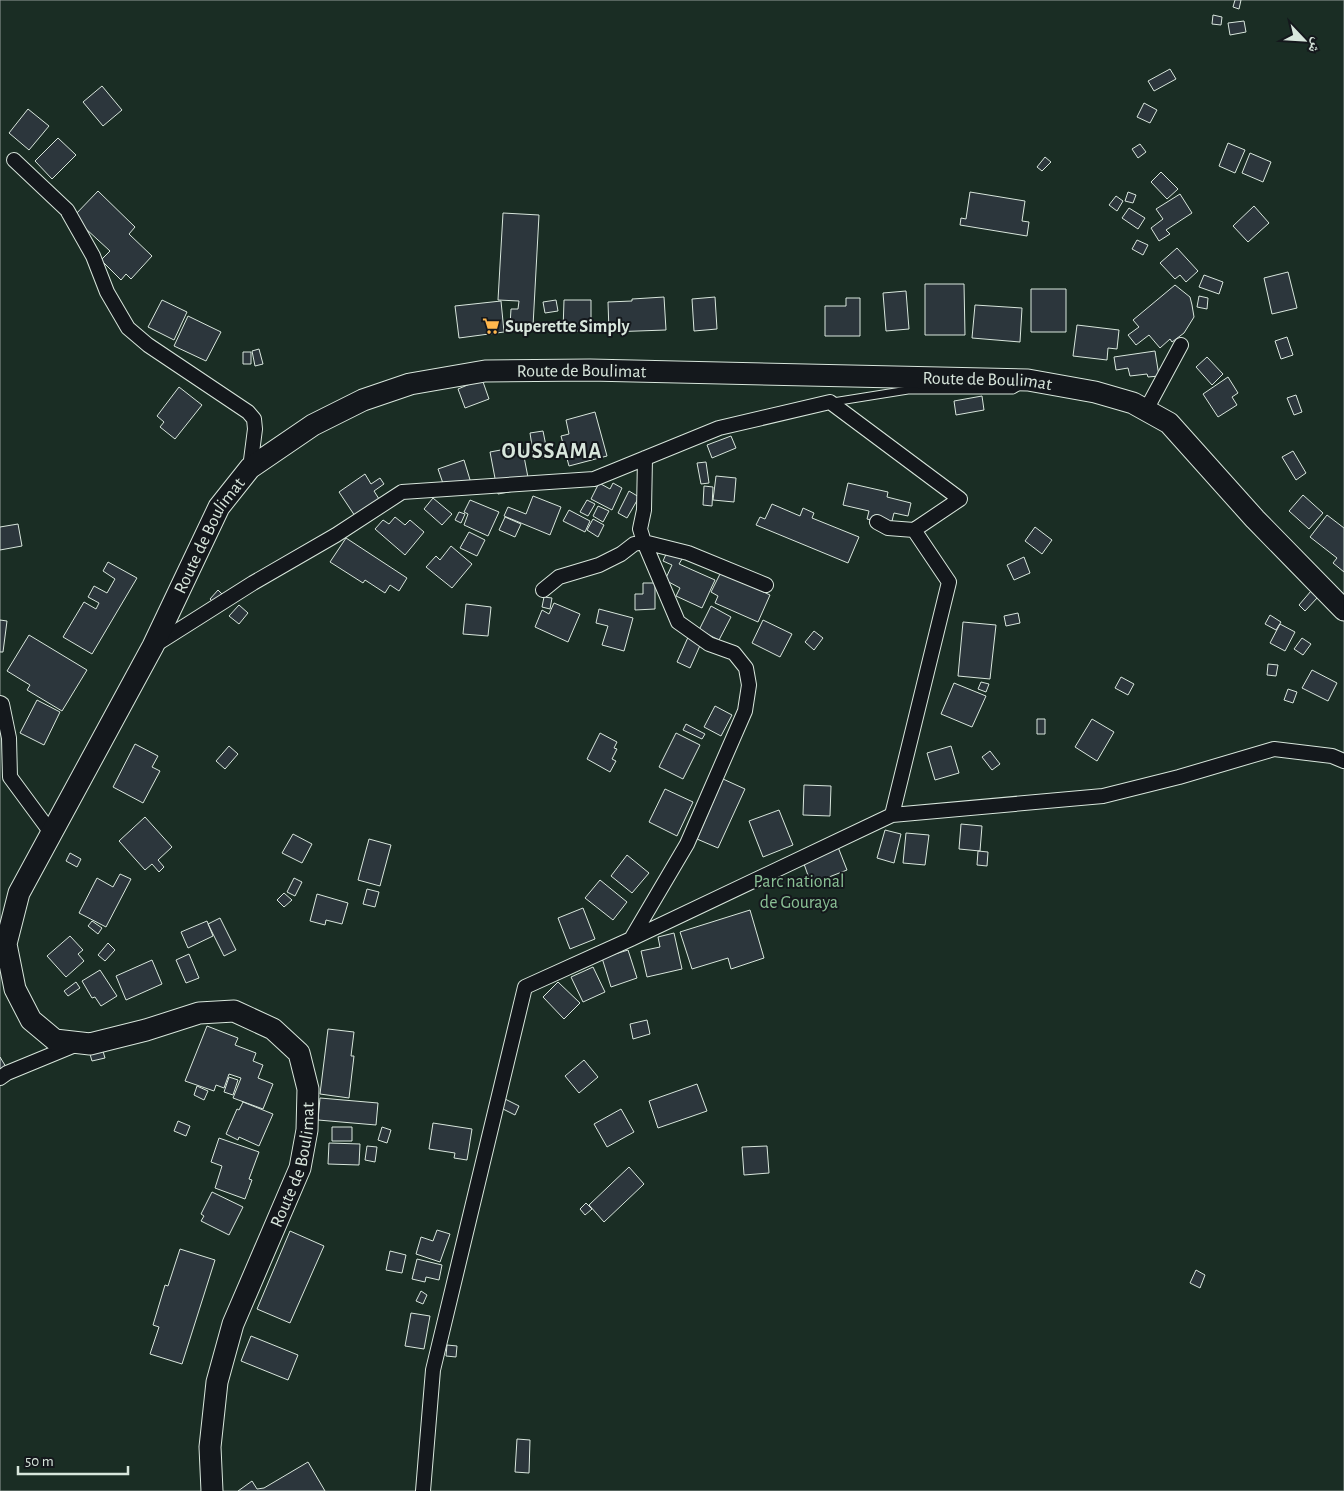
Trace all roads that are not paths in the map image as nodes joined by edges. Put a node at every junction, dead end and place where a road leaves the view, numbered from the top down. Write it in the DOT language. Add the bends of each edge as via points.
graph roads {
  1 [pos="14,160"];
  2 [pos="1181,346"];
  3 [pos="1028,380"];
  4 [pos="830,402"];
  5 [pos="1146,410"];
  6 [pos="645,458"];
  7 [pos="250,468"];
  8 [pos="876,522"];
  9 [pos="914,530"];
  10 [pos="644,542"];
  11 [pos="766,585"];
  12 [pos="543,590"];
  13 [pos="1344,610"];
  14 [pos="153,646"];
  15 [pos="0,703"];
  16 [pos="1344,761"];
  17 [pos="892,815"];
  18 [pos="52,834"];
  19 [pos="631,939"];
  20 [pos="80,1042"];
  21 [pos="0,1078"];
  22 [pos="212,1491"];
  23 [pos="423,1491"];
  1 -- 7 [label="street" via="67,210 128,328 148,346 254,419"];
  2 -- 5 [label="street"];
  3 -- 4 [label="lane" via="1013,390 908,390"];
  3 -- 5 [label="main road, Route de Boulimat" via="1095,392"];
  3 -- 7 [label="main road, Route de Boulimat" via="590,370 485,371 410,384 363,400 313,424"];
  4 -- 6 [label="street" via="718,428"];
  4 -- 9 [label="street" via="960,499"];
  5 -- 13 [label="main road, Route de Boulimat" via="1169,423 1255,520"];
  6 -- 10 [label="street" via="644,510 640,529"];
  6 -- 14 [label="street" via="594,479 402,492"];
  7 -- 14 [label="main road, Route de Boulimat" via="219,507"];
  8 -- 9 [label="street" via="888,528"];
  9 -- 17 [label="street" via="949,582"];
  10 -- 11 [label="street" via="688,552"];
  10 -- 12 [label="street" via="634,544 599,564 559,577"];
  10 -- 19 [label="street" via="678,622 709,644 734,653 746,668 750,685 744,711 687,844"];
  14 -- 18 [label="main road, Route de Boulimat"];
  15 -- 18 [label="street" via="9,738 10,777"];
  16 -- 17 [label="street" via="1332,756 1274,749 1103,796"];
  17 -- 19 [label="street"];
  18 -- 20 [label="main road, Route de Boulimat" via="19,893 6,944 15,989 32,1020 55,1040"];
  19 -- 23 [label="street" via="525,987 433,1370"];
  20 -- 21 [label="street"];
  20 -- 22 [label="main road, Route de Boulimat" via="90,1044 199,1013 234,1011 273,1029 299,1053 308,1090 308,1130 300,1168 233,1324 217,1382 210,1447"];
}
